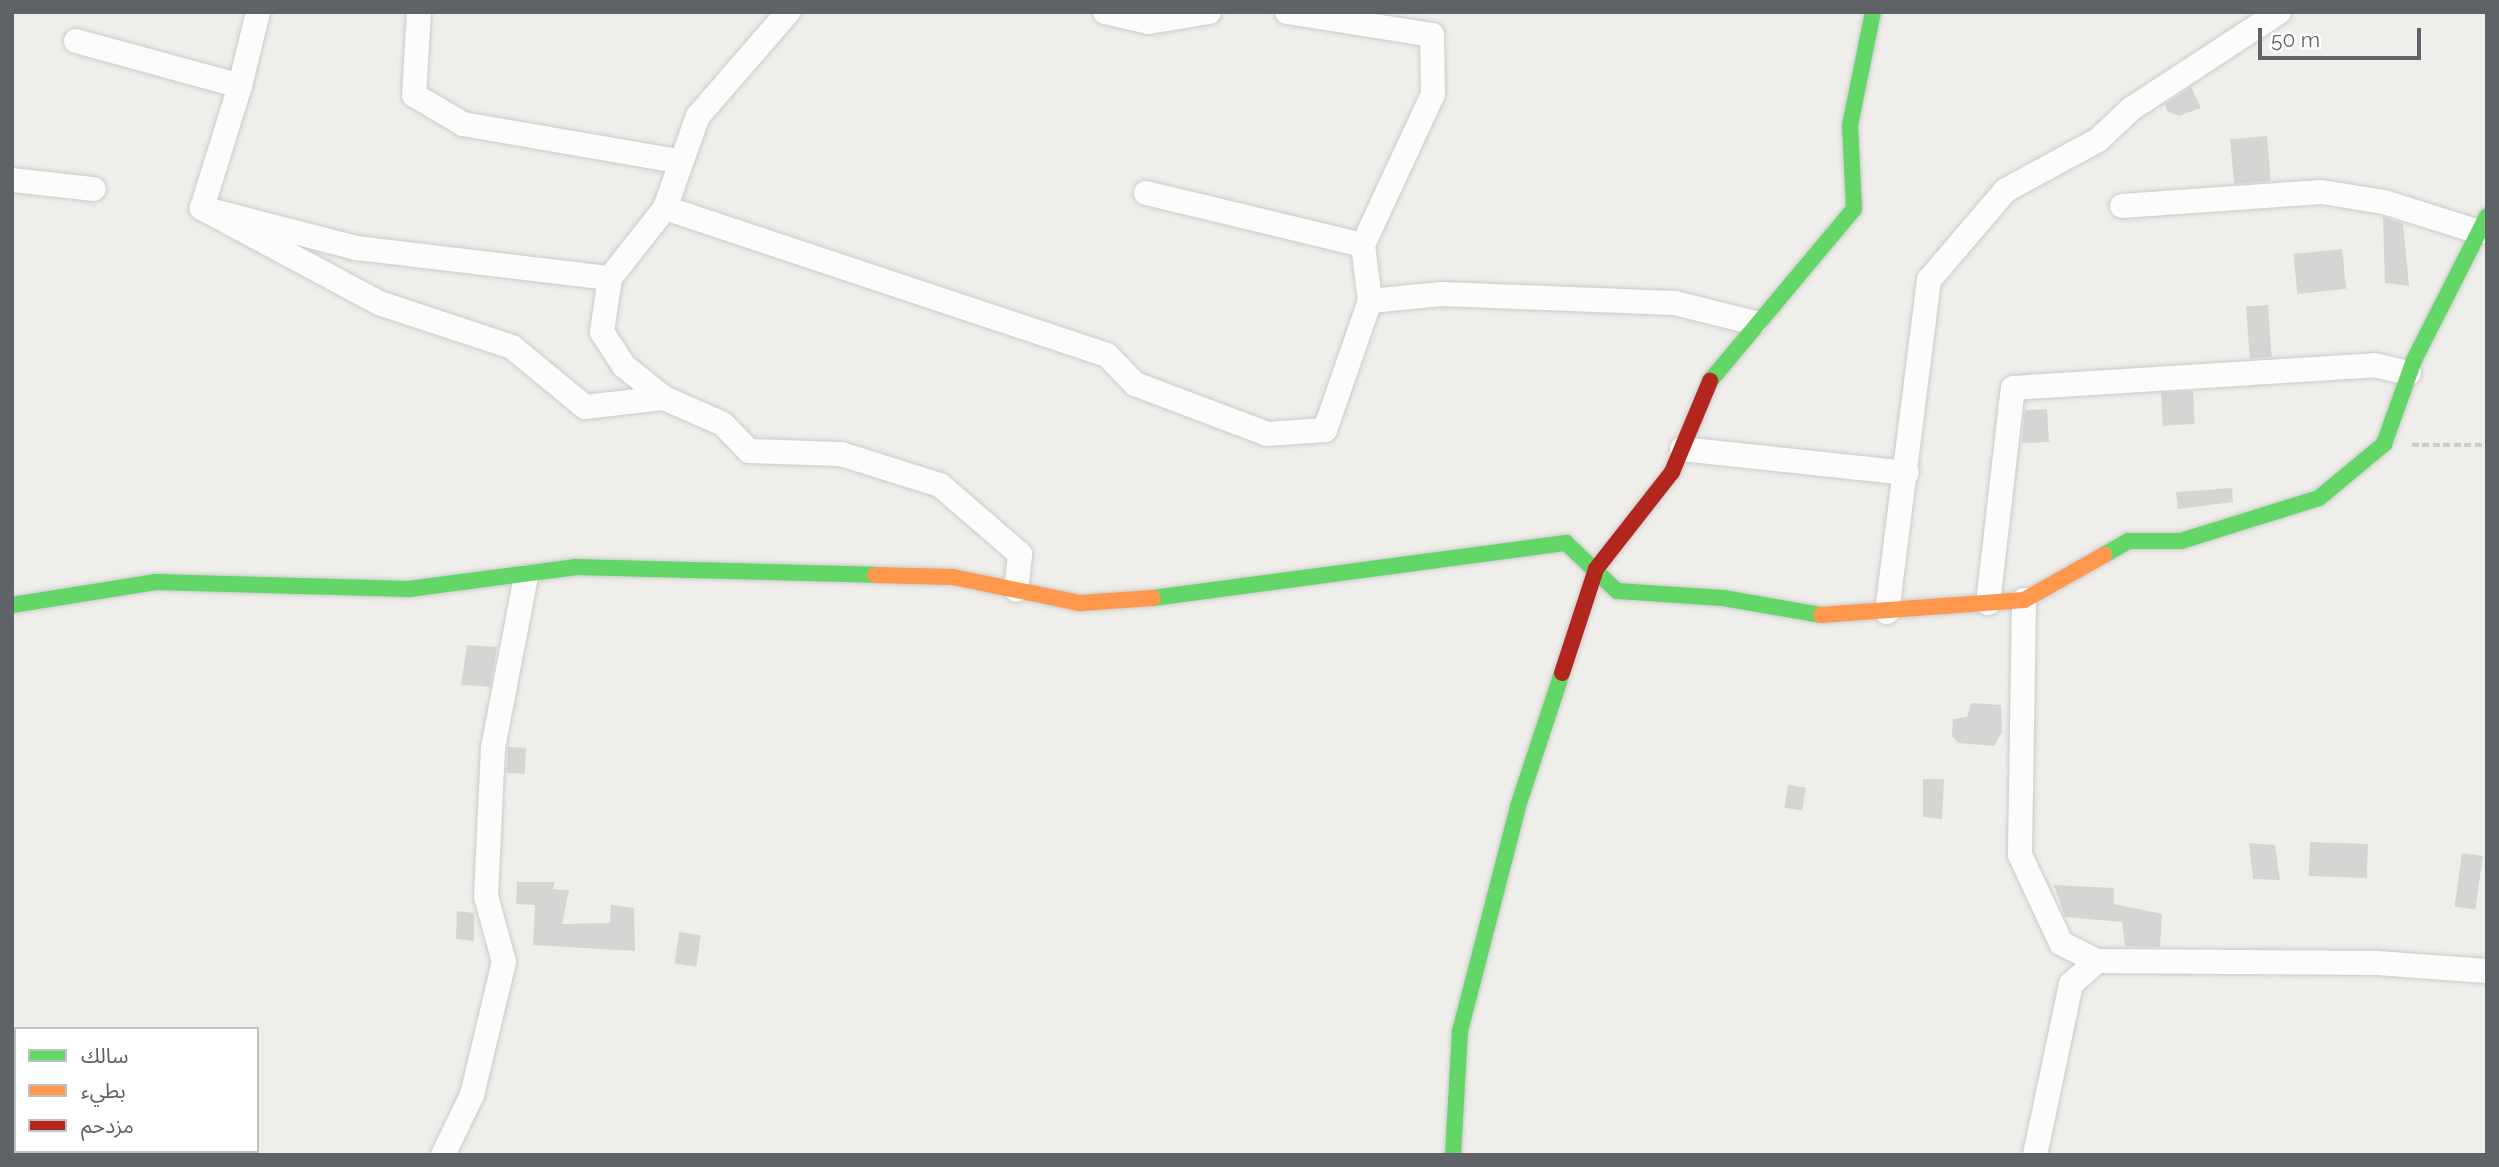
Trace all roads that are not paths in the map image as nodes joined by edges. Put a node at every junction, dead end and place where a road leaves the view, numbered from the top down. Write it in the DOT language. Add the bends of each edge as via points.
graph roads {
  1 [pos="258,12"];
  2 [pos="419,12"];
  3 [pos="788,12"];
  4 [pos="1105,12"];
  5 [pos="1209,12"];
  6 [pos="1287,12"];
  7 [pos="1873,12"];
  8 [pos="2279,12"];
  9 [pos="1387,21"];
  10 [pos="76,41"];
  11 [pos="240,86"];
  12 [pos="678,161"];
  13 [pos="12,180"];
  14 [pos="94,189"];
  15 [pos="1146,193"];
  16 [pos="2122,206"];
  17 [pos="202,208"];
  18 [pos="665,208"];
  19 [pos="2483,224"];
  20 [pos="1363,245"];
  21 [pos="610,278"];
  22 [pos="1370,301"];
  23 [pos="1755,323"];
  24 [pos="2409,373"];
  25 [pos="664,398"];
  26 [pos="1682,449"];
  27 [pos="1907,473"];
  28 [pos="1595,569"];
  29 [pos="526,577"];
  30 [pos="1016,590"];
  31 [pos="2024,600"];
  32 [pos="1988,603"];
  33 [pos="12,606"];
  34 [pos="1887,612"];
  35 [pos="2097,961"];
  36 [pos="2487,971"];
  37 [pos="443,1155"];
  38 [pos="1452,1155"];
  39 [pos="2035,1155"];
  1 -- 11 [label="street"];
  2 -- 12 [label="street" via="414,95 463,124"];
  3 -- 12 [label="street" via="698,116"];
  4 -- 5 [label="street" via="1149,22"];
  6 -- 9 [label="street"];
  7 -- 23 [label="street" via="1850,125 1854,209"];
  8 -- 27 [label="street" via="2131,109 2098,140 2006,190 1929,280"];
  9 -- 20 [label="street" via="1432,35 1433,94"];
  10 -- 11 [label="street"];
  11 -- 17 [label="street"];
  12 -- 18 [label="street"];
  13 -- 14 [label="street"];
  15 -- 20 [label="street"];
  16 -- 19 [label="street" via="2322,192"];
  17 -- 21 [label="street" via="357,248"];
  17 -- 25 [label="street" via="379,303 512,347 585,407"];
  18 -- 21 [label="street"];
  18 -- 22 [label="street" via="1107,355 1135,384 1267,434 1325,430"];
  19 -- 24 [label="street"];
  20 -- 22 [label="street"];
  21 -- 25 [label="street" via="602,332 625,366"];
  22 -- 23 [label="street" via="1441,294 1675,303"];
  23 -- 26 [label="street" via="1712,378"];
  24 -- 31 [label="street" via="2384,444 2319,498 2181,541 2127,541"];
  24 -- 32 [label="street" via="2374,365 2013,388"];
  25 -- 30 [label="street" via="723,424 749,451 841,454 940,485 1020,554"];
  26 -- 27 [label="street"];
  26 -- 28 [label="street" via="1672,472"];
  27 -- 34 [label="street"];
  28 -- 30 [label="street" via="1566,543 1171,597 1080,603"];
  28 -- 34 [label="street" via="1617,591 1723,598 1830,617"];
  28 -- 38 [label="street" via="1518,806 1460,1031"];
  29 -- 30 [label="street" via="575,566 769,568 953,577"];
  29 -- 33 [label="street" via="408,589 155,582"];
  29 -- 37 [label="street" via="493,748 486,896 504,962 472,1095"];
  31 -- 32 [label="street"];
  31 -- 35 [label="street" via="2020,855 2061,943"];
  32 -- 34 [label="street"];
  35 -- 36 [label="street" via="2377,963"];
  35 -- 39 [label="street" via="2070,984"];
}
